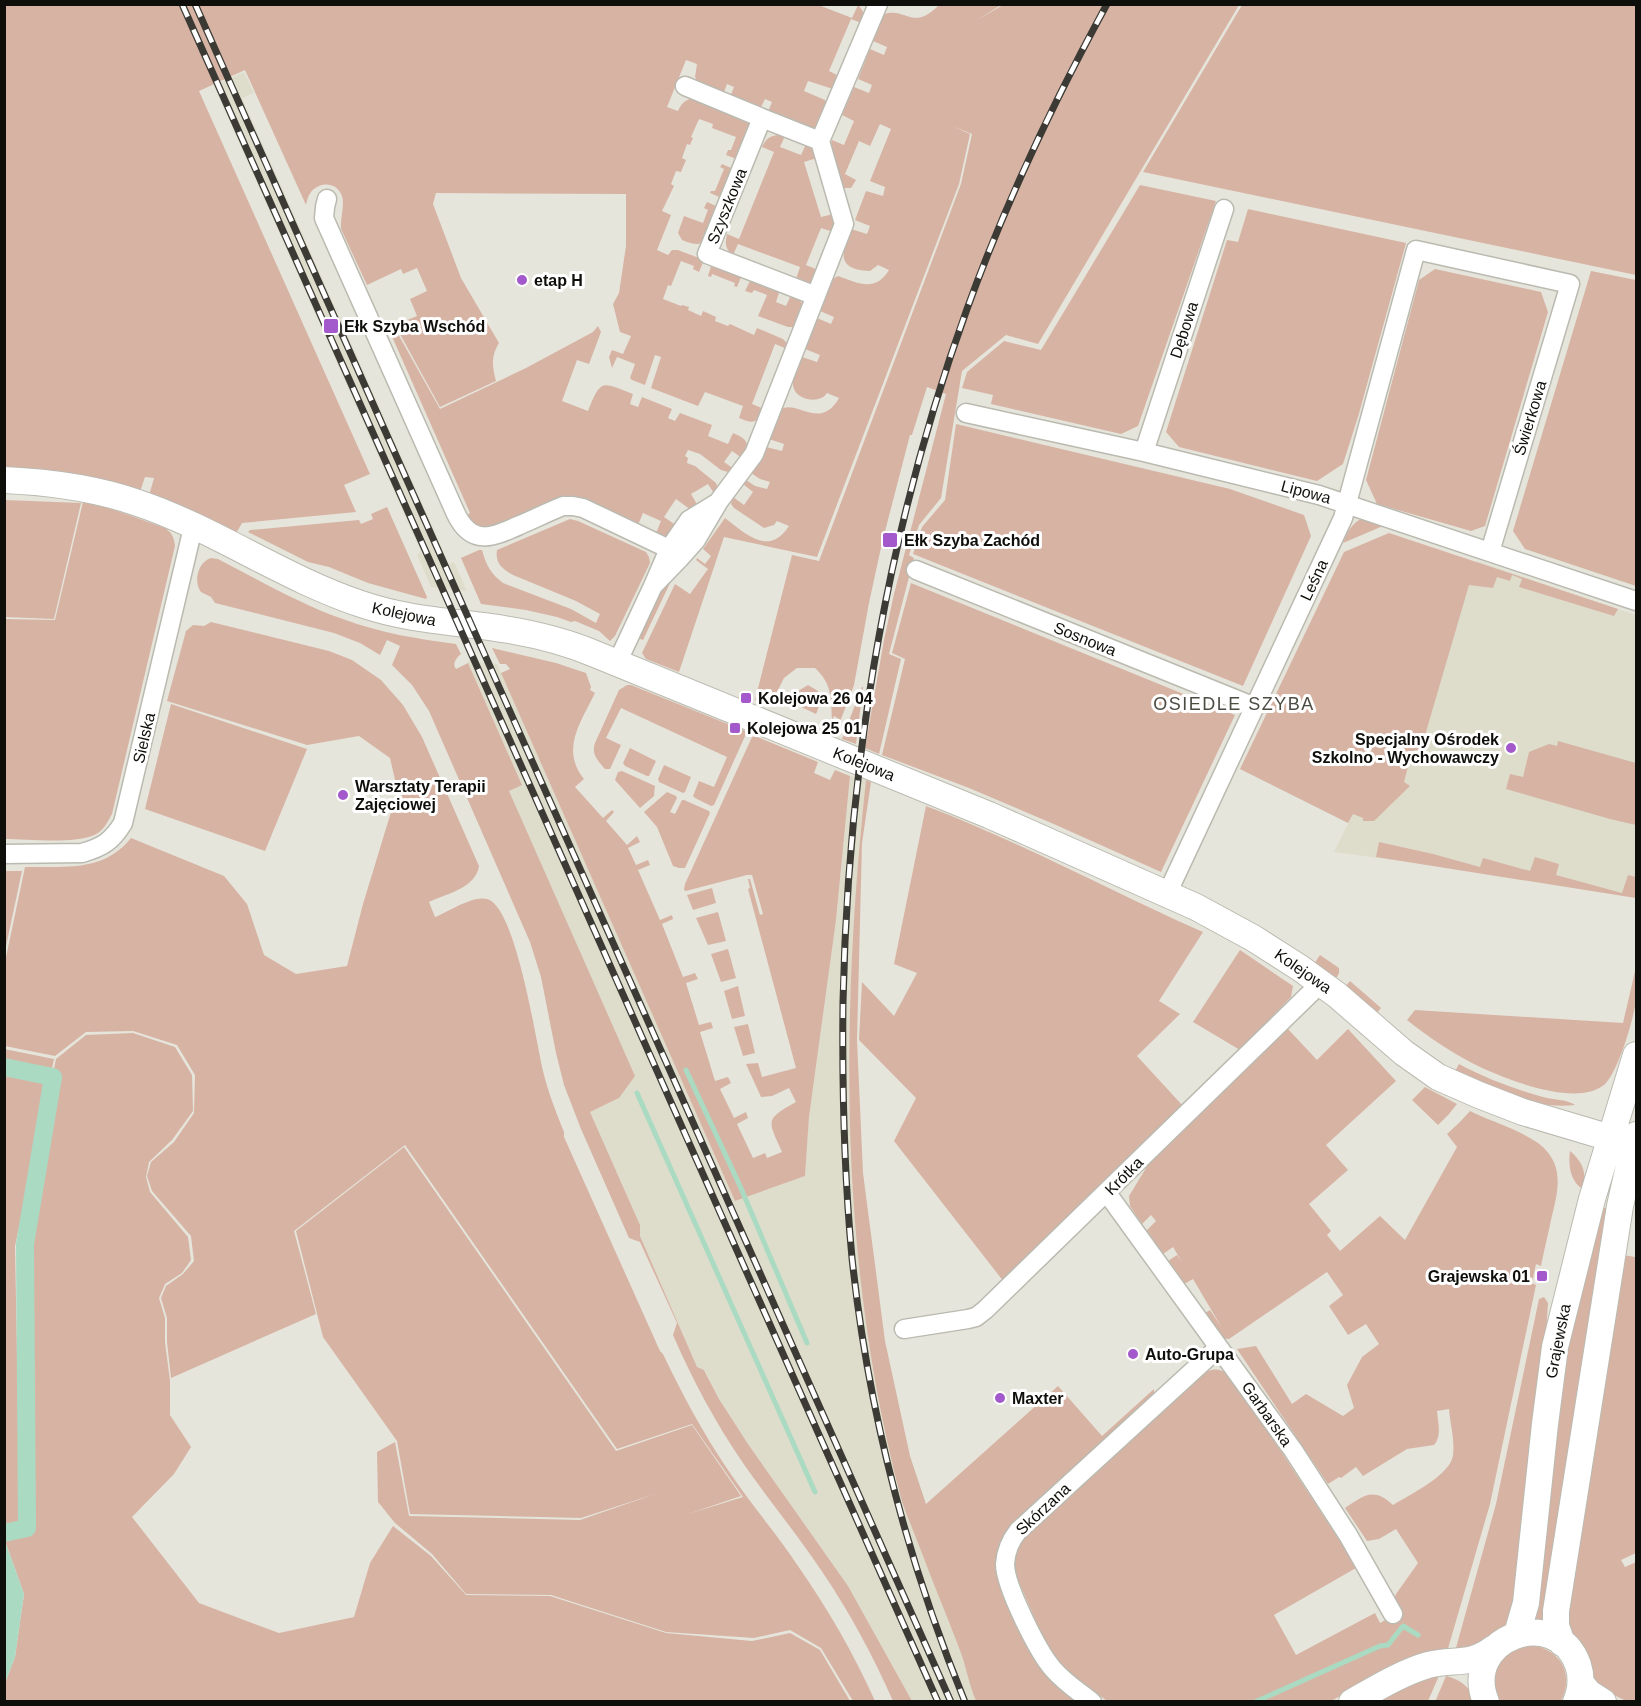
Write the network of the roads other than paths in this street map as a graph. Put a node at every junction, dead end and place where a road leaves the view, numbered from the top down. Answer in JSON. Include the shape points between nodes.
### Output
{"nodes":[{"id":1,"x":877,"y":5,"type":"edge"},
{"id":2,"x":685,"y":86,"type":"dead end"},
{"id":3,"x":762,"y":118,"type":"junction"},
{"id":4,"x":820,"y":141,"type":"junction"},
{"id":5,"x":327,"y":199,"type":"dead end"},
{"id":6,"x":1224,"y":209,"type":"dead end"},
{"id":7,"x":1570,"y":284,"type":"joint"},
{"id":8,"x":816,"y":296,"type":"junction"},
{"id":9,"x":966,"y":413,"type":"dead end"},
{"id":10,"x":1144,"y":452,"type":"junction"},
{"id":11,"x":4,"y":480,"type":"edge"},
{"id":12,"x":719,"y":501,"type":"junction"},
{"id":13,"x":1347,"y":503,"type":"junction"},
{"id":14,"x":195,"y":527,"type":"junction"},
{"id":15,"x":669,"y":549,"type":"junction"},
{"id":16,"x":1490,"y":552,"type":"junction"},
{"id":17,"x":916,"y":570,"type":"dead end"},
{"id":18,"x":653,"y":586,"type":"junction"},
{"id":19,"x":1636,"y":601,"type":"edge"},
{"id":20,"x":617,"y":663,"type":"junction"},
{"id":21,"x":1255,"y":707,"type":"junction"},
{"id":22,"x":4,"y":854,"type":"edge"},
{"id":23,"x":1167,"y":894,"type":"junction"},
{"id":24,"x":1321,"y":983,"type":"junction"},
{"id":25,"x":1636,"y":1054,"type":"edge"},
{"id":26,"x":1627,"y":1139,"type":"edge"},
{"id":27,"x":1107,"y":1193,"type":"junction"},
{"id":28,"x":904,"y":1329,"type":"dead end"},
{"id":29,"x":1218,"y":1348,"type":"junction"},
{"id":30,"x":1393,"y":1614,"type":"dead end"},
{"id":31,"x":1517,"y":1634,"type":"junction"},
{"id":32,"x":1562,"y":1642,"type":"junction"},
{"id":33,"x":1494,"y":1648,"type":"junction"},
{"id":34,"x":1419,"y":1668,"type":"junction"},
{"id":35,"x":1578,"y":1692,"type":"edge"},
{"id":36,"x":1484,"y":1698,"type":"edge"},
{"id":37,"x":1092,"y":1701,"type":"edge"},
{"id":38,"x":1352,"y":1701,"type":"edge"},
{"id":39,"x":1603,"y":1701,"type":"edge"}],
"edges":[{"from":1,"to":4,"type":"street"},
{"from":2,"to":3,"type":"street"},
{"from":3,"to":4,"type":"street"},
{"from":3,"to":8,"type":"street","name":"Szyszkowa","via":[[707,254]]},
{"from":4,"to":8,"type":"street","via":[[844,224]]},
{"from":5,"to":15,"type":"street","via":[[324,218],[464,528],[478,536],[494,536],[563,506],[573,506]]},
{"from":6,"to":10,"type":"street","name":"Dębowa"},
{"from":7,"to":13,"type":"street","name":"Leśna","via":[[1416,250]]},
{"from":7,"to":16,"type":"street","name":"Świerkowa"},
{"from":8,"to":12,"type":"street","via":[[754,454]]},
{"from":9,"to":10,"type":"street","name":"Lipowa"},
{"from":10,"to":13,"type":"street","name":"Lipowa"},
{"from":11,"to":14,"type":"street","name":"Kolejowa","via":[[36,481],[119,496]]},
{"from":12,"to":15,"type":"street","via":[[689,520]]},
{"from":12,"to":18,"type":"street","via":[[696,540]]},
{"from":13,"to":16,"type":"street","name":"Lipowa"},
{"from":13,"to":21,"type":"street","name":"Leśna"},
{"from":14,"to":20,"type":"street","name":"Kolejowa","via":[[326,591],[362,604],[414,618],[542,637]]},
{"from":14,"to":22,"type":"street","name":"Sielska","via":[[123,823],[106,844],[94,850]]},
{"from":15,"to":18,"type":"street"},
{"from":16,"to":19,"type":"street","name":"Lipowa"},
{"from":17,"to":21,"type":"street","name":"Sosnowa"},
{"from":18,"to":20,"type":"street"},
{"from":20,"to":23,"type":"street","name":"Kolejowa","via":[[989,815]]},
{"from":21,"to":23,"type":"street","name":"Leśna"},
{"from":23,"to":24,"type":"street","name":"Kolejowa","via":[[1228,923]]},
{"from":24,"to":26,"type":"street","name":"Kolejowa","via":[[1438,1077],[1523,1112]]},
{"from":24,"to":27,"type":"street","name":"Krótka"},
{"from":25,"to":26,"type":"street","name":"Grajewska"},
{"from":26,"to":31,"type":"street","name":"Grajewska","via":[[1592,1199],[1555,1347],[1526,1603]]},
{"from":26,"to":32,"type":"street","name":"Grajewska","via":[[1620,1206],[1556,1611]]},
{"from":27,"to":28,"type":"street","name":"Krótka","via":[[976,1317]]},
{"from":27,"to":29,"type":"street","name":"Garbarska"},
{"from":29,"to":30,"type":"street","name":"Garbarska","via":[[1299,1460],[1359,1552]]},
{"from":29,"to":37,"type":"street","name":"Skórzana","via":[[1018,1531],[1006,1552],[1008,1584],[1045,1659],[1066,1683]]},
{"from":31,"to":32,"type":"street","via":[[1536,1632]]},
{"from":31,"to":33,"type":"street"},
{"from":32,"to":35,"type":"street","via":[[1579,1668]]},
{"from":33,"to":34,"type":"street","via":[[1475,1659]]},
{"from":33,"to":36,"type":"street","via":[[1484,1668]]},
{"from":34,"to":36,"type":"street","via":[[1461,1674]]},
{"from":34,"to":38,"type":"street"},
{"from":35,"to":39,"type":"street"}]}
